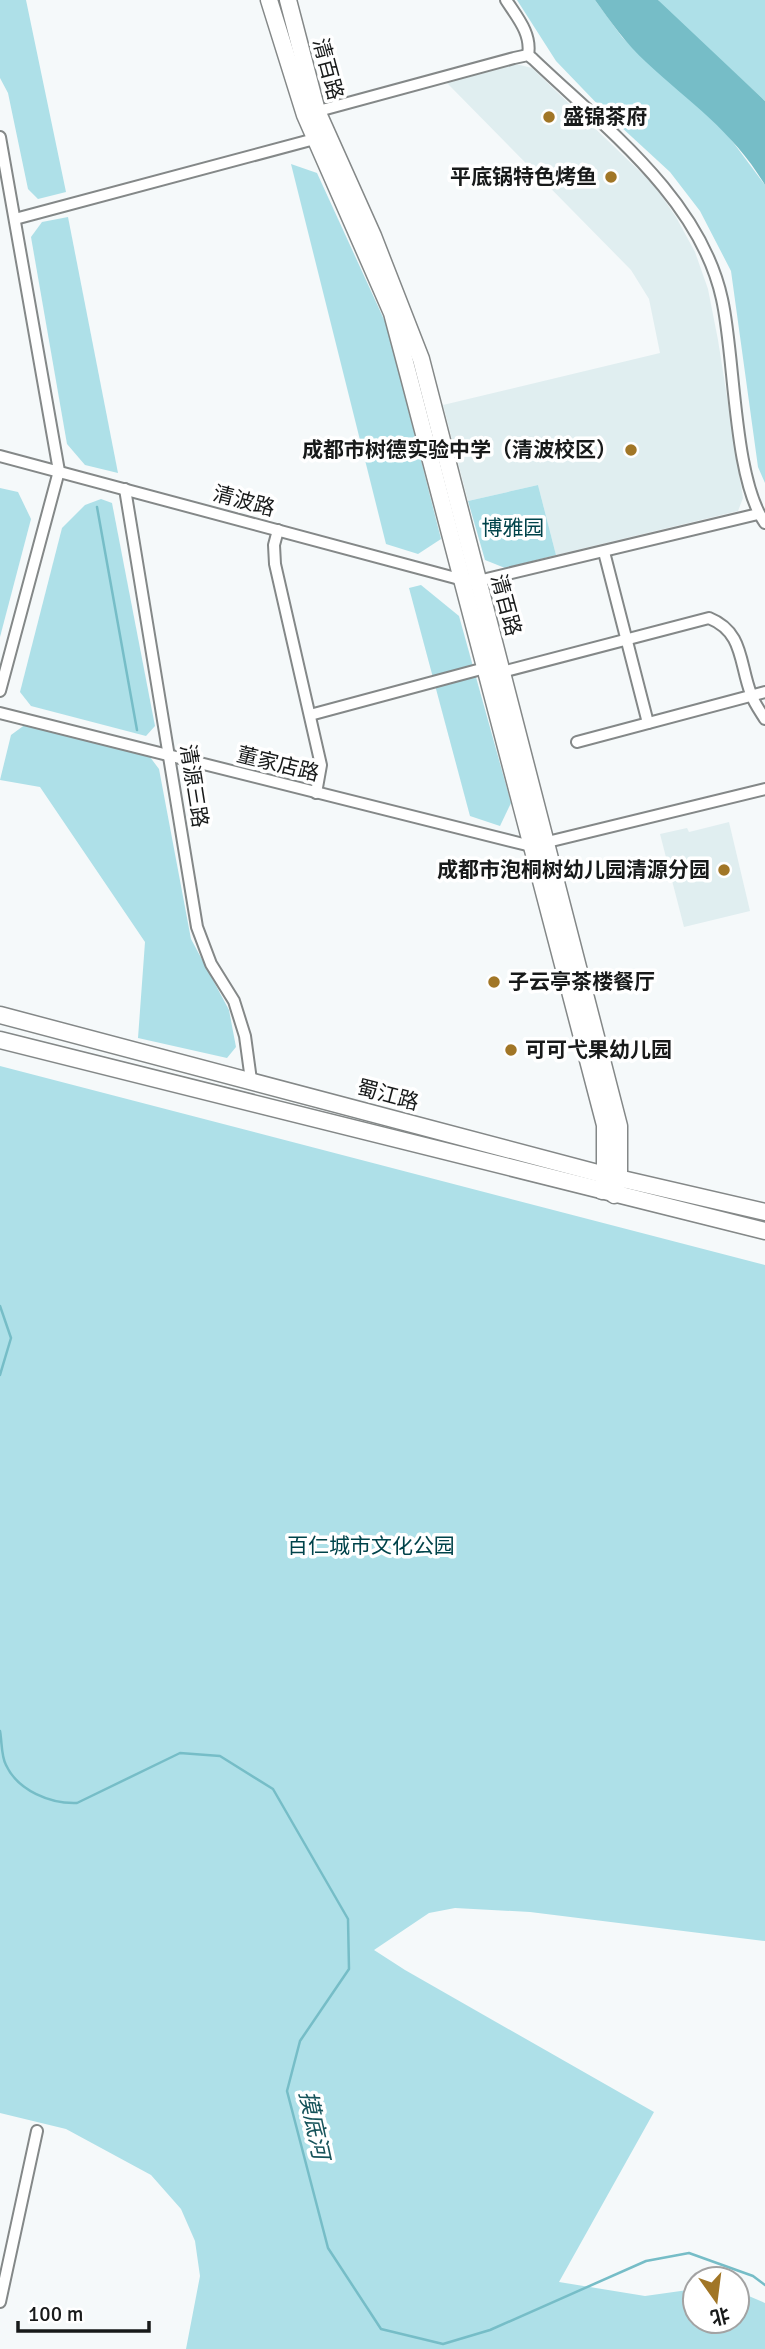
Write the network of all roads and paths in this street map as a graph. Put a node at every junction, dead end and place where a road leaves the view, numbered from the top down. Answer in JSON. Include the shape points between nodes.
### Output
{"nodes":[{"id":1,"x":269,"y":0,"type":"edge"},
{"id":2,"x":288,"y":0,"type":"edge"},
{"id":3,"x":506,"y":0,"type":"edge"},
{"id":4,"x":528,"y":55,"type":"junction"},
{"id":5,"x":311,"y":113,"type":"junction"},
{"id":6,"x":0,"y":137,"type":"edge"},
{"id":7,"x":321,"y":137,"type":"junction"},
{"id":8,"x":15,"y":219,"type":"junction"},
{"id":9,"x":0,"y":456,"type":"edge"},
{"id":10,"x":59,"y":471,"type":"junction"},
{"id":11,"x":125,"y":489,"type":"junction"},
{"id":12,"x":762,"y":519,"type":"edge"},
{"id":13,"x":278,"y":530,"type":"junction"},
{"id":14,"x":604,"y":552,"type":"junction"},
{"id":15,"x":471,"y":580,"type":"junction"},
{"id":16,"x":627,"y":639,"type":"junction"},
{"id":17,"x":485,"y":668,"type":"junction"},
{"id":18,"x":502,"y":671,"type":"junction"},
{"id":19,"x":0,"y":691,"type":"edge"},
{"id":20,"x":765,"y":692,"type":"edge"},
{"id":21,"x":751,"y":696,"type":"junction"},
{"id":22,"x":0,"y":713,"type":"edge"},
{"id":23,"x":310,"y":715,"type":"junction"},
{"id":24,"x":765,"y":719,"type":"edge"},
{"id":25,"x":648,"y":723,"type":"junction"},
{"id":26,"x":577,"y":742,"type":"dead end"},
{"id":27,"x":169,"y":757,"type":"junction"},
{"id":28,"x":765,"y":789,"type":"edge"},
{"id":29,"x":316,"y":793,"type":"junction"},
{"id":30,"x":539,"y":845,"type":"junction"},
{"id":31,"x":0,"y":1014,"type":"edge"},
{"id":32,"x":0,"y":1040,"type":"edge"},
{"id":33,"x":251,"y":1080,"type":"junction"},
{"id":34,"x":612,"y":1176,"type":"junction"},
{"id":35,"x":608,"y":1193,"type":"junction"},
{"id":36,"x":765,"y":1212,"type":"edge"},
{"id":37,"x":765,"y":1231,"type":"edge"},
{"id":38,"x":37,"y":2131,"type":"dead end"},
{"id":39,"x":0,"y":2302,"type":"edge"}],
"edges":[{"from":1,"to":5,"type":"street","name":"清百路"},
{"from":2,"to":5,"type":"street","name":"清百路"},
{"from":3,"to":4,"type":"street","via":[[523,25]]},
{"from":4,"to":5,"type":"street"},
{"from":4,"to":12,"type":"street","via":[[673,198],[704,248],[722,297],[744,459]]},
{"from":5,"to":7,"type":"street","name":"清百路"},
{"from":6,"to":8,"type":"street"},
{"from":7,"to":8,"type":"street"},
{"from":7,"to":15,"type":"street","name":"清百路","via":[[392,313]]},
{"from":8,"to":10,"type":"street"},
{"from":9,"to":10,"type":"street","name":"清波路"},
{"from":10,"to":11,"type":"street","name":"清波路"},
{"from":10,"to":19,"type":"street"},
{"from":11,"to":13,"type":"street","name":"清波路"},
{"from":11,"to":27,"type":"street","name":"清源三路"},
{"from":12,"to":14,"type":"street"},
{"from":13,"to":15,"type":"street","name":"清波路"},
{"from":13,"to":23,"type":"street","via":[[275,564]]},
{"from":14,"to":15,"type":"street"},
{"from":14,"to":16,"type":"street"},
{"from":15,"to":17,"type":"street","name":"清百路"},
{"from":15,"to":18,"type":"street","name":"清百路"},
{"from":16,"to":18,"type":"street"},
{"from":16,"to":21,"type":"street","via":[[709,618],[724,625],[735,639]]},
{"from":16,"to":25,"type":"street"},
{"from":17,"to":23,"type":"street"},
{"from":17,"to":30,"type":"street","name":"清百路"},
{"from":18,"to":30,"type":"street","name":"清百路"},
{"from":20,"to":21,"type":"street"},
{"from":21,"to":24,"type":"street"},
{"from":21,"to":25,"type":"street"},
{"from":22,"to":27,"type":"street","name":"董家店路"},
{"from":23,"to":29,"type":"street","via":[[321,765]]},
{"from":25,"to":26,"type":"street"},
{"from":27,"to":29,"type":"street","name":"董家店路"},
{"from":27,"to":33,"type":"street","name":"清源三路","via":[[197,927],[211,964],[234,1001]]},
{"from":28,"to":30,"type":"street"},
{"from":29,"to":30,"type":"street","name":"董家店路"},
{"from":30,"to":34,"type":"street","name":"清百路","via":[[605,1125]]},
{"from":31,"to":33,"type":"street","name":"蜀江路"},
{"from":32,"to":35,"type":"street","name":"蜀江路"},
{"from":33,"to":34,"type":"street","name":"蜀江路"},
{"from":34,"to":35,"type":"street","name":"清百路"},
{"from":34,"to":36,"type":"street","name":"蜀江路"},
{"from":35,"to":37,"type":"street","name":"蜀江路"},
{"from":38,"to":39,"type":"street"}]}
